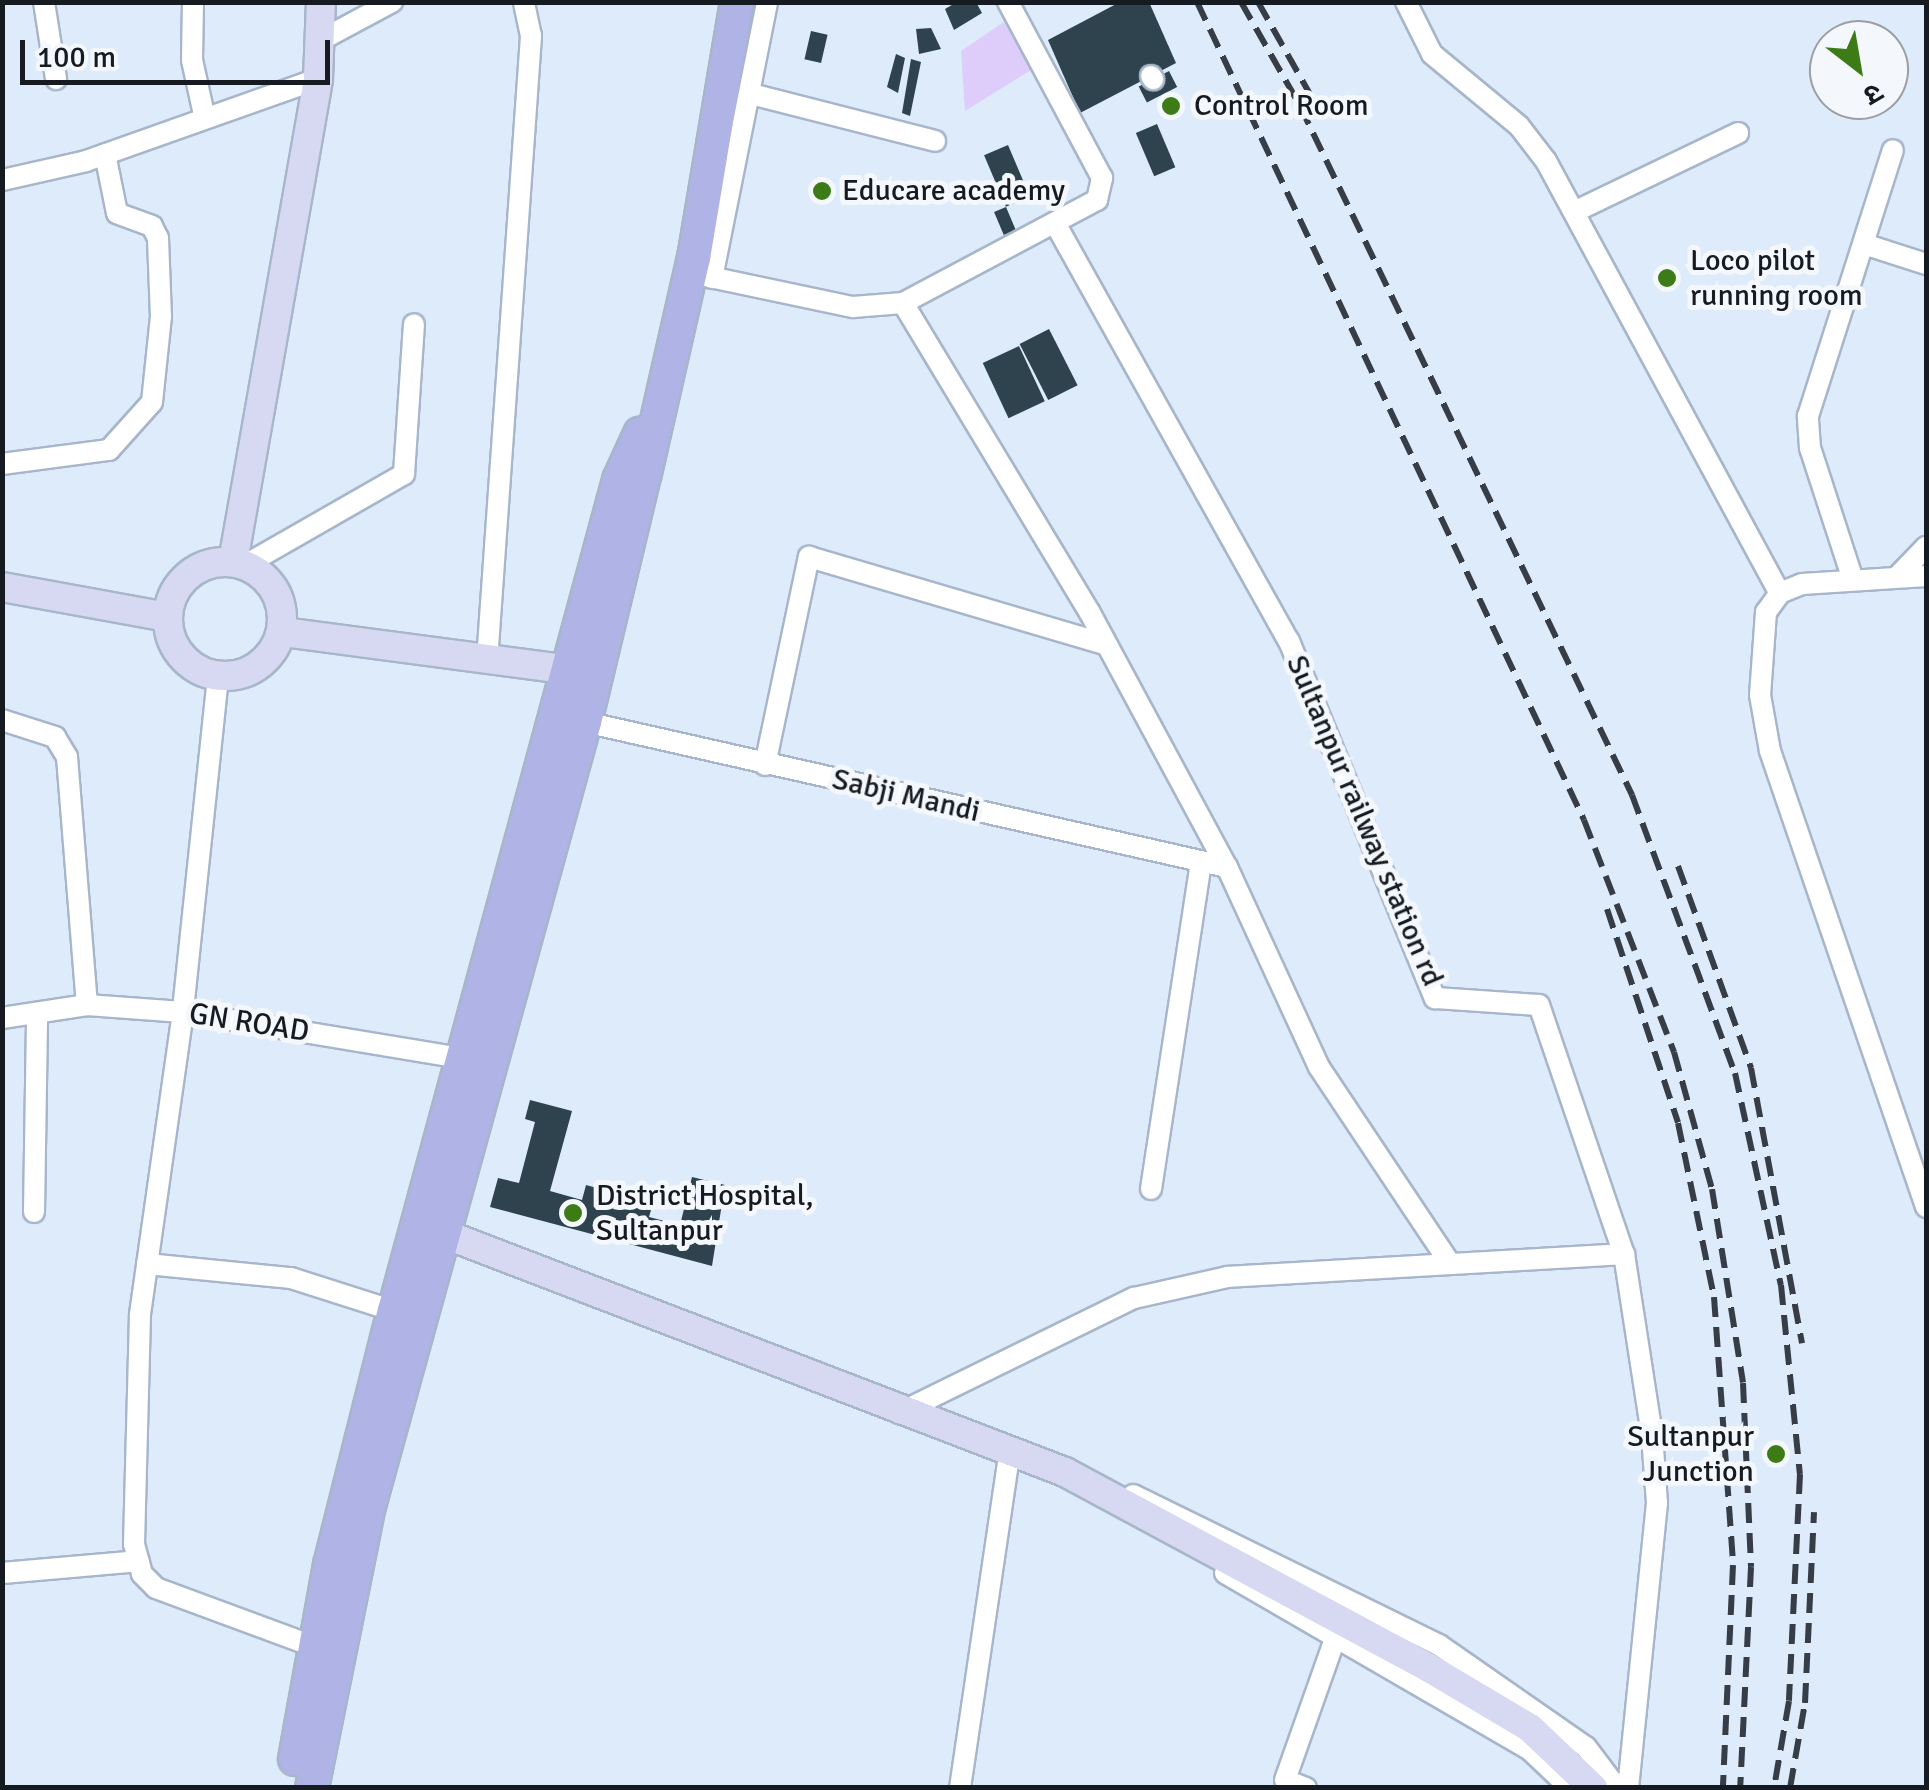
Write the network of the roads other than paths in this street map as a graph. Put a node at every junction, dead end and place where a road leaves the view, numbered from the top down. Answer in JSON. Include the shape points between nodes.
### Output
{"nodes":[{"id":1,"x":44,"y":2,"type":"edge"},
{"id":2,"x":193,"y":2,"type":"edge"},
{"id":3,"x":321,"y":2,"type":"edge"},
{"id":4,"x":392,"y":2,"type":"edge"},
{"id":5,"x":524,"y":2,"type":"edge"},
{"id":6,"x":726,"y":2,"type":"edge"},
{"id":7,"x":737,"y":2,"type":"edge"},
{"id":8,"x":767,"y":2,"type":"edge"},
{"id":9,"x":1008,"y":2,"type":"edge"},
{"id":10,"x":1406,"y":2,"type":"edge"},
{"id":11,"x":321,"y":40,"type":"junction"},
{"id":12,"x":318,"y":78,"type":"junction"},
{"id":13,"x":56,"y":79,"type":"dead end"},
{"id":14,"x":751,"y":94,"type":"junction"},
{"id":15,"x":205,"y":119,"type":"junction"},
{"id":16,"x":1738,"y":133,"type":"dead end"},
{"id":17,"x":935,"y":141,"type":"dead end"},
{"id":18,"x":1893,"y":150,"type":"dead end"},
{"id":19,"x":105,"y":154,"type":"junction"},
{"id":20,"x":2,"y":180,"type":"edge"},
{"id":21,"x":1576,"y":212,"type":"junction"},
{"id":22,"x":1055,"y":224,"type":"junction"},
{"id":23,"x":1864,"y":244,"type":"junction"},
{"id":24,"x":1926,"y":264,"type":"edge"},
{"id":25,"x":699,"y":270,"type":"junction"},
{"id":26,"x":903,"y":303,"type":"junction"},
{"id":27,"x":414,"y":324,"type":"dead end"},
{"id":28,"x":2,"y":464,"type":"edge"},
{"id":29,"x":1926,"y":547,"type":"edge"},
{"id":30,"x":240,"y":563,"type":"junction"},
{"id":31,"x":1897,"y":576,"type":"junction"},
{"id":32,"x":1926,"y":576,"type":"edge"},
{"id":33,"x":1853,"y":580,"type":"junction"},
{"id":34,"x":2,"y":587,"type":"edge"},
{"id":35,"x":1780,"y":593,"type":"junction"},
{"id":36,"x":167,"y":617,"type":"junction"},
{"id":37,"x":282,"y":632,"type":"junction"},
{"id":38,"x":1104,"y":644,"type":"junction"},
{"id":39,"x":486,"y":661,"type":"junction"},
{"id":40,"x":582,"y":672,"type":"junction"},
{"id":41,"x":218,"y":676,"type":"junction"},
{"id":42,"x":2,"y":720,"type":"edge"},
{"id":43,"x":585,"y":722,"type":"junction"},
{"id":44,"x":765,"y":765,"type":"junction"},
{"id":45,"x":1201,"y":862,"type":"junction"},
{"id":46,"x":1227,"y":867,"type":"junction"},
{"id":47,"x":87,"y":1004,"type":"junction"},
{"id":48,"x":183,"y":1012,"type":"junction"},
{"id":49,"x":36,"y":1013,"type":"junction"},
{"id":50,"x":2,"y":1018,"type":"edge"},
{"id":51,"x":480,"y":1061,"type":"junction"},
{"id":52,"x":1151,"y":1188,"type":"dead end"},
{"id":53,"x":1926,"y":1207,"type":"edge"},
{"id":54,"x":34,"y":1212,"type":"dead end"},
{"id":55,"x":442,"y":1233,"type":"junction"},
{"id":56,"x":1624,"y":1254,"type":"junction"},
{"id":57,"x":1449,"y":1262,"type":"junction"},
{"id":58,"x":147,"y":1264,"type":"junction"},
{"id":59,"x":406,"y":1314,"type":"junction"},
{"id":60,"x":897,"y":1414,"type":"junction"},
{"id":61,"x":1010,"y":1449,"type":"junction"},
{"id":62,"x":1065,"y":1472,"type":"junction"},
{"id":63,"x":138,"y":1561,"type":"junction"},
{"id":64,"x":2,"y":1573,"type":"edge"},
{"id":65,"x":1336,"y":1636,"type":"junction"},
{"id":66,"x":325,"y":1651,"type":"junction"},
{"id":67,"x":1283,"y":1784,"type":"edge"},
{"id":68,"x":291,"y":1788,"type":"edge"},
{"id":69,"x":312,"y":1788,"type":"edge"},
{"id":70,"x":960,"y":1788,"type":"edge"},
{"id":71,"x":1306,"y":1788,"type":"edge"},
{"id":72,"x":1570,"y":1788,"type":"edge"},
{"id":73,"x":1593,"y":1788,"type":"edge"},
{"id":74,"x":1617,"y":1788,"type":"edge"},
{"id":75,"x":1628,"y":1788,"type":"edge"}],
"edges":[{"from":1,"to":13,"type":"street"},
{"from":2,"to":15,"type":"street","via":[[192,60]]},
{"from":3,"to":11,"type":"street"},
{"from":4,"to":11,"type":"street"},
{"from":5,"to":39,"type":"street","via":[[531,36]]},
{"from":6,"to":25,"type":"street","via":[[680,258]]},
{"from":7,"to":25,"type":"main road"},
{"from":8,"to":14,"type":"street"},
{"from":9,"to":22,"type":"street","via":[[1102,178],[1097,200]]},
{"from":10,"to":21,"type":"street","via":[[1432,54],[1519,126]]},
{"from":11,"to":12,"type":"street"},
{"from":12,"to":15,"type":"street"},
{"from":12,"to":30,"type":"street"},
{"from":14,"to":17,"type":"street"},
{"from":14,"to":25,"type":"street"},
{"from":15,"to":19,"type":"street"},
{"from":16,"to":21,"type":"street"},
{"from":18,"to":23,"type":"street"},
{"from":19,"to":20,"type":"street"},
{"from":19,"to":28,"type":"street","via":[[116,212],[158,238],[162,317],[152,402],[109,450]]},
{"from":21,"to":35,"type":"street"},
{"from":22,"to":26,"type":"street"},
{"from":22,"to":56,"type":"street","name":"Sultanpur railway station rd","via":[[1288,640],[1435,998],[1539,1004]]},
{"from":23,"to":24,"type":"street"},
{"from":23,"to":33,"type":"street","via":[[1808,428]]},
{"from":25,"to":26,"type":"street","via":[[853,308]]},
{"from":25,"to":40,"type":"main road"},
{"from":26,"to":38,"type":"street"},
{"from":27,"to":30,"type":"street","via":[[404,474]]},
{"from":29,"to":31,"type":"street"},
{"from":30,"to":36,"type":"street","via":[[193,570],[174,590]]},
{"from":30,"to":37,"type":"street","via":[[270,580],[282,604]]},
{"from":31,"to":32,"type":"street"},
{"from":31,"to":33,"type":"street"},
{"from":33,"to":35,"type":"street"},
{"from":34,"to":36,"type":"street"},
{"from":35,"to":53,"type":"street","via":[[1766,612],[1760,695],[1770,751]]},
{"from":36,"to":41,"type":"street","via":[[173,644],[191,666]]},
{"from":37,"to":39,"type":"street"},
{"from":37,"to":41,"type":"street","via":[[258,665]]},
{"from":38,"to":44,"type":"street","via":[[809,557]]},
{"from":38,"to":46,"type":"street"},
{"from":39,"to":40,"type":"street"},
{"from":40,"to":43,"type":"main road"},
{"from":40,"to":51,"type":"main road"},
{"from":41,"to":48,"type":"street"},
{"from":42,"to":47,"type":"street","via":[[55,737],[67,757]]},
{"from":43,"to":44,"type":"street","name":"Sabji Mandi"},
{"from":43,"to":51,"type":"main road"},
{"from":44,"to":45,"type":"street","name":"Sabji Mandi"},
{"from":45,"to":46,"type":"street","name":"Sabji Mandi"},
{"from":45,"to":52,"type":"street"},
{"from":46,"to":57,"type":"street","via":[[1319,1067]]},
{"from":47,"to":48,"type":"street","name":"GN ROAD"},
{"from":47,"to":49,"type":"street","name":"GN ROAD"},
{"from":48,"to":51,"type":"street","name":"GN ROAD"},
{"from":48,"to":58,"type":"street"},
{"from":49,"to":50,"type":"street","name":"GN ROAD"},
{"from":49,"to":54,"type":"street"},
{"from":51,"to":55,"type":"main road"},
{"from":51,"to":59,"type":"main road"},
{"from":55,"to":59,"type":"main road"},
{"from":55,"to":60,"type":"street"},
{"from":56,"to":57,"type":"street"},
{"from":56,"to":75,"type":"street","name":"Sultanpur railway station rd","via":[[1657,1502]]},
{"from":57,"to":60,"type":"street","via":[[1227,1277],[1134,1298]]},
{"from":58,"to":59,"type":"street","via":[[290,1278]]},
{"from":58,"to":63,"type":"street","via":[[131,1433]]},
{"from":59,"to":66,"type":"main road"},
{"from":60,"to":61,"type":"street"},
{"from":61,"to":62,"type":"street"},
{"from":61,"to":70,"type":"street"},
{"from":62,"to":65,"type":"street","via":[[1100,1503]]},
{"from":62,"to":73,"type":"street","via":[[1530,1728]]},
{"from":62,"to":74,"type":"street","via":[[1134,1495],[1439,1645],[1586,1747]]},
{"from":63,"to":64,"type":"street"},
{"from":63,"to":66,"type":"street","via":[[156,1588]]},
{"from":65,"to":67,"type":"street"},
{"from":65,"to":72,"type":"street","via":[[1530,1750]]},
{"from":66,"to":68,"type":"main road"},
{"from":66,"to":69,"type":"main road"},
{"from":67,"to":71,"type":"street"}]}
